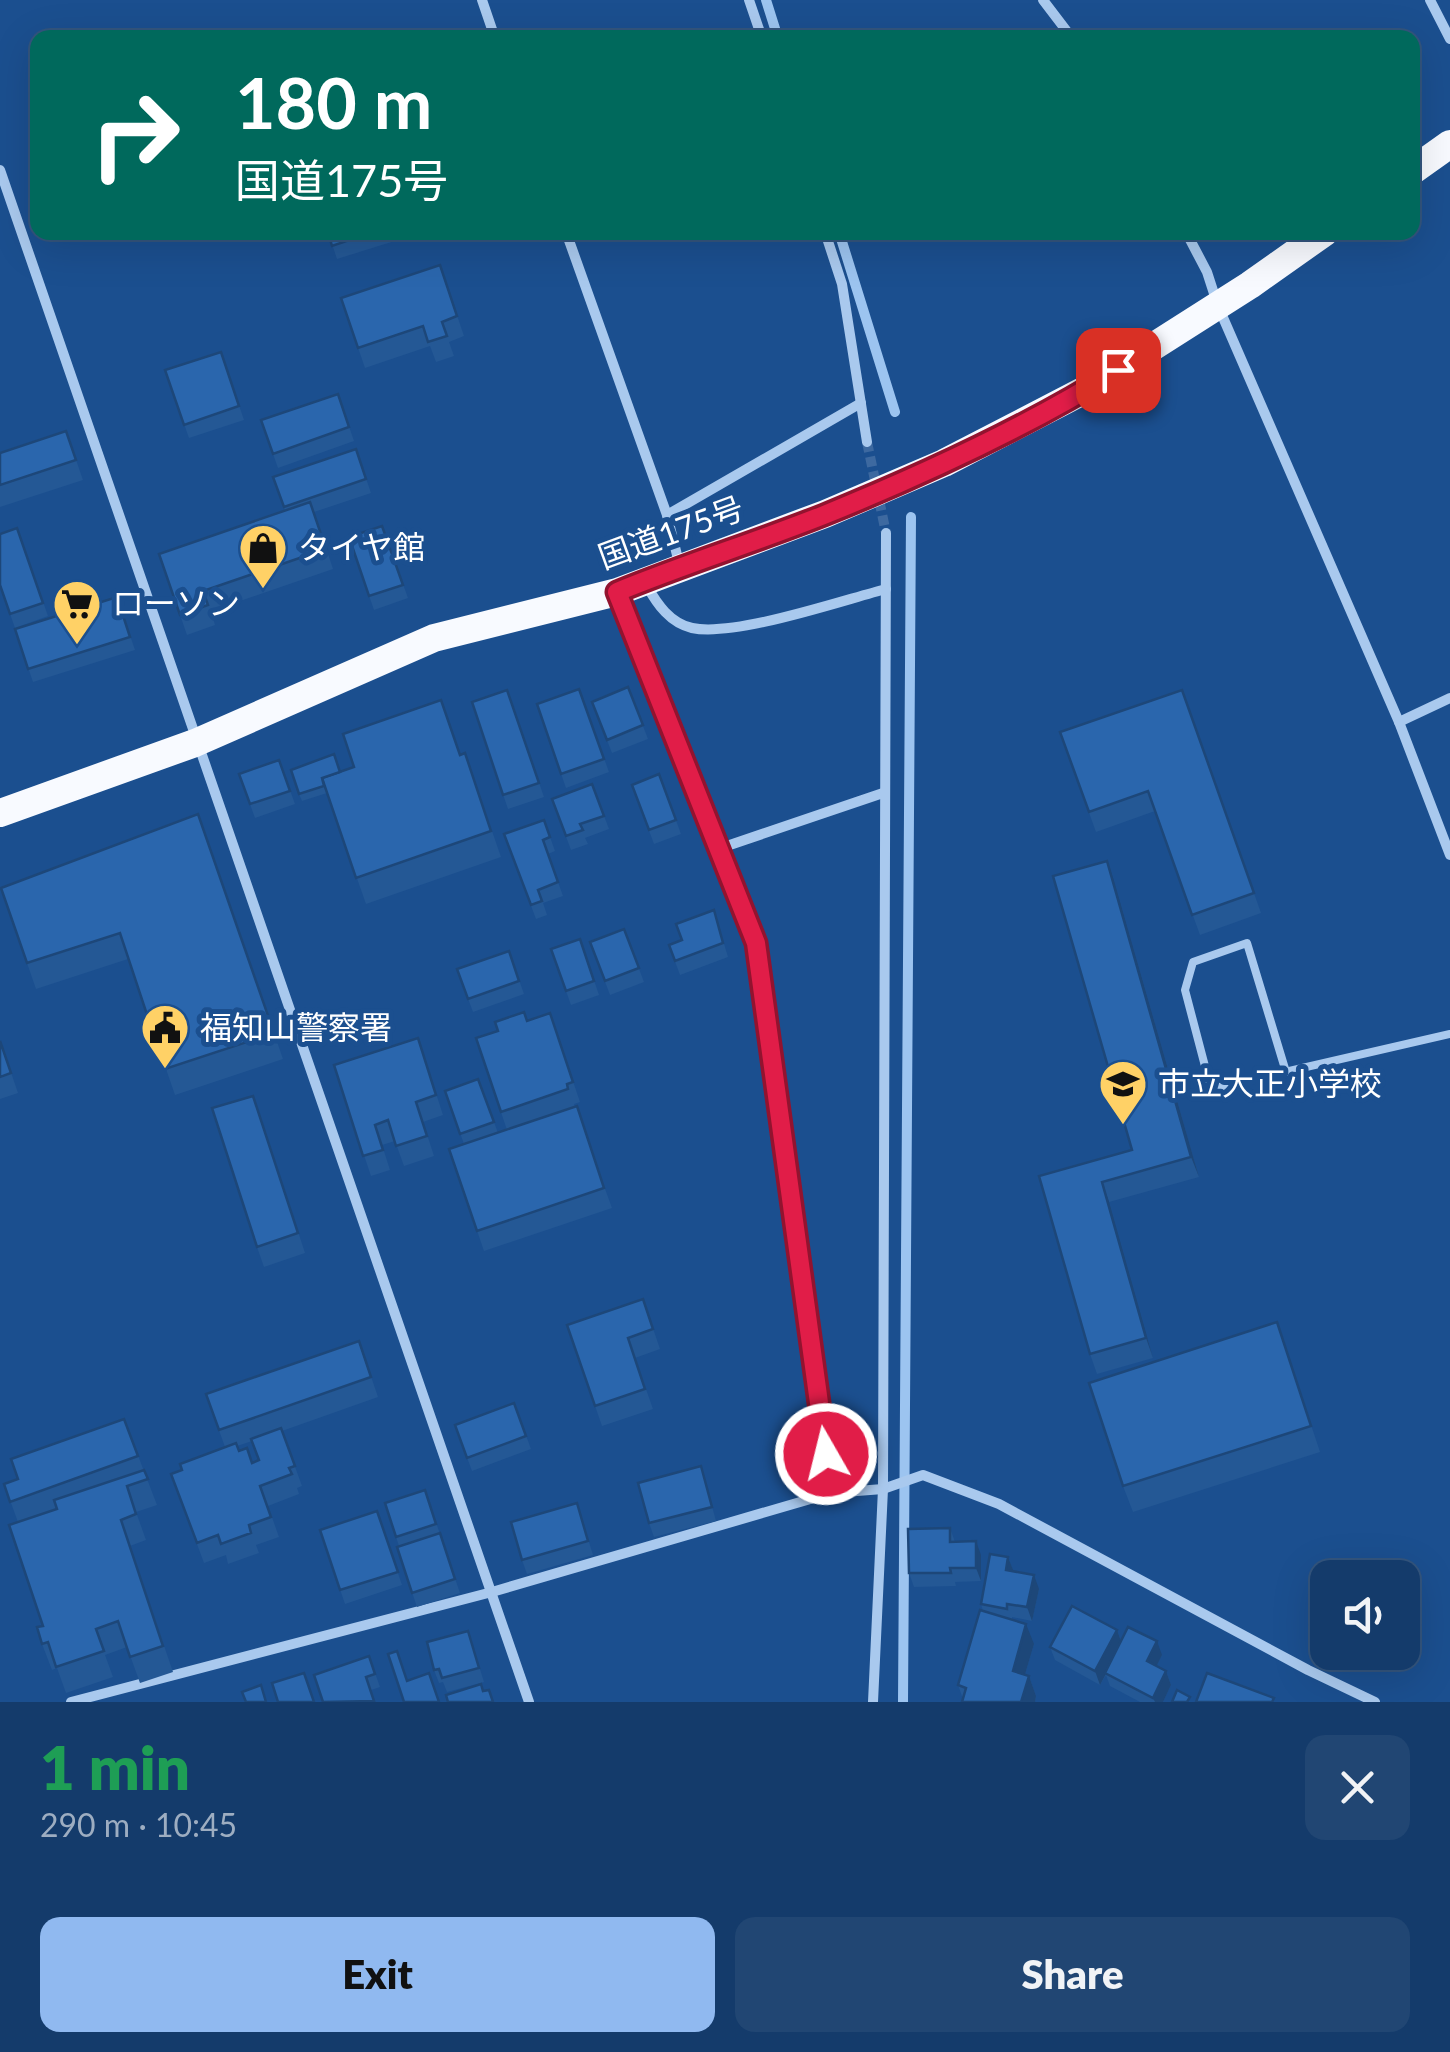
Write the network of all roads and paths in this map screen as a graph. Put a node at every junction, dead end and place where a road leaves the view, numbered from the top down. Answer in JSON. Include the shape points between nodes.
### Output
{"nodes":[{"id":1,"x":482,"y":0,"type":"edge"},
{"id":2,"x":749,"y":0,"type":"edge"},
{"id":3,"x":1043,"y":0,"type":"edge"},
{"id":4,"x":1430,"y":0,"type":"edge"},
{"id":5,"x":493,"y":30,"type":"edge"},
{"id":6,"x":759,"y":30,"type":"edge"},
{"id":7,"x":1066,"y":30,"type":"edge"},
{"id":8,"x":1450,"y":39,"type":"edge"},
{"id":9,"x":1450,"y":144,"type":"edge"},
{"id":10,"x":1420,"y":165,"type":"edge"},
{"id":11,"x":0,"y":170,"type":"edge"},
{"id":12,"x":569,"y":240,"type":"edge"},
{"id":13,"x":828,"y":240,"type":"edge"},
{"id":14,"x":1190,"y":240,"type":"edge"},
{"id":15,"x":1313,"y":240,"type":"edge"},
{"id":16,"x":1218,"y":306,"type":"junction"},
{"id":17,"x":861,"y":403,"type":"junction"},
{"id":18,"x":867,"y":442,"type":"tunnel mouth"},
{"id":19,"x":668,"y":515,"type":"junction"},
{"id":20,"x":886,"y":533,"type":"tunnel mouth"},
{"id":21,"x":681,"y":568,"type":"junction"},
{"id":22,"x":644,"y":581,"type":"junction"},
{"id":23,"x":886,"y":589,"type":"junction"},
{"id":24,"x":617,"y":592,"type":"junction"},
{"id":25,"x":1450,"y":698,"type":"edge"},
{"id":26,"x":1399,"y":722,"type":"junction"},
{"id":27,"x":195,"y":743,"type":"junction"},
{"id":28,"x":883,"y":793,"type":"junction"},
{"id":29,"x":0,"y":813,"type":"edge"},
{"id":30,"x":718,"y":849,"type":"junction"},
{"id":31,"x":1450,"y":855,"type":"edge"},
{"id":32,"x":1450,"y":1034,"type":"edge"},
{"id":33,"x":1286,"y":1072,"type":"junction"},
{"id":34,"x":883,"y":1489,"type":"junction"},
{"id":35,"x":832,"y":1493,"type":"junction"},
{"id":36,"x":492,"y":1592,"type":"junction"},
{"id":37,"x":71,"y":1702,"type":"edge"},
{"id":38,"x":529,"y":1702,"type":"edge"},
{"id":39,"x":872,"y":1702,"type":"edge"},
{"id":40,"x":1375,"y":1702,"type":"edge"}],
"edges":[{"from":1,"to":5,"type":"street"},
{"from":2,"to":6,"type":"street"},
{"from":3,"to":7,"type":"street"},
{"from":4,"to":8,"type":"street"},
{"from":9,"to":10,"type":"highway"},
{"from":11,"to":27,"type":"street"},
{"from":12,"to":19,"type":"street"},
{"from":13,"to":17,"type":"street"},
{"from":14,"to":16,"type":"street"},
{"from":15,"to":16,"type":"highway","name":"国道175号"},
{"from":16,"to":21,"type":"highway","name":"国道175号","via":[[1085,390],[944,463]]},
{"from":16,"to":26,"type":"street"},
{"from":17,"to":18,"type":"street"},
{"from":17,"to":19,"type":"street"},
{"from":19,"to":21,"type":"street"},
{"from":20,"to":23,"type":"street"},
{"from":21,"to":22,"type":"highway","name":"国道175号"},
{"from":22,"to":23,"type":"street","via":[[662,612],[691,628],[740,626]]},
{"from":22,"to":24,"type":"highway","name":"国道175号"},
{"from":23,"to":28,"type":"street"},
{"from":24,"to":27,"type":"highway","name":"国道175号","via":[[434,638]]},
{"from":24,"to":30,"type":"street"},
{"from":25,"to":26,"type":"street"},
{"from":26,"to":31,"type":"street"},
{"from":27,"to":29,"type":"highway","name":"国道175号"},
{"from":27,"to":36,"type":"street"},
{"from":28,"to":30,"type":"street"},
{"from":28,"to":34,"type":"street"},
{"from":30,"to":35,"type":"street","via":[[756,943]]},
{"from":32,"to":33,"type":"lane"},
{"from":33,"to":33,"type":"lane","via":[[1212,1089],[1185,990],[1193,962],[1248,943]]},
{"from":34,"to":35,"type":"street"},
{"from":34,"to":39,"type":"street"},
{"from":34,"to":40,"type":"street","via":[[923,1475],[999,1504]]},
{"from":35,"to":36,"type":"street"},
{"from":36,"to":37,"type":"street"},
{"from":36,"to":38,"type":"street"}]}
